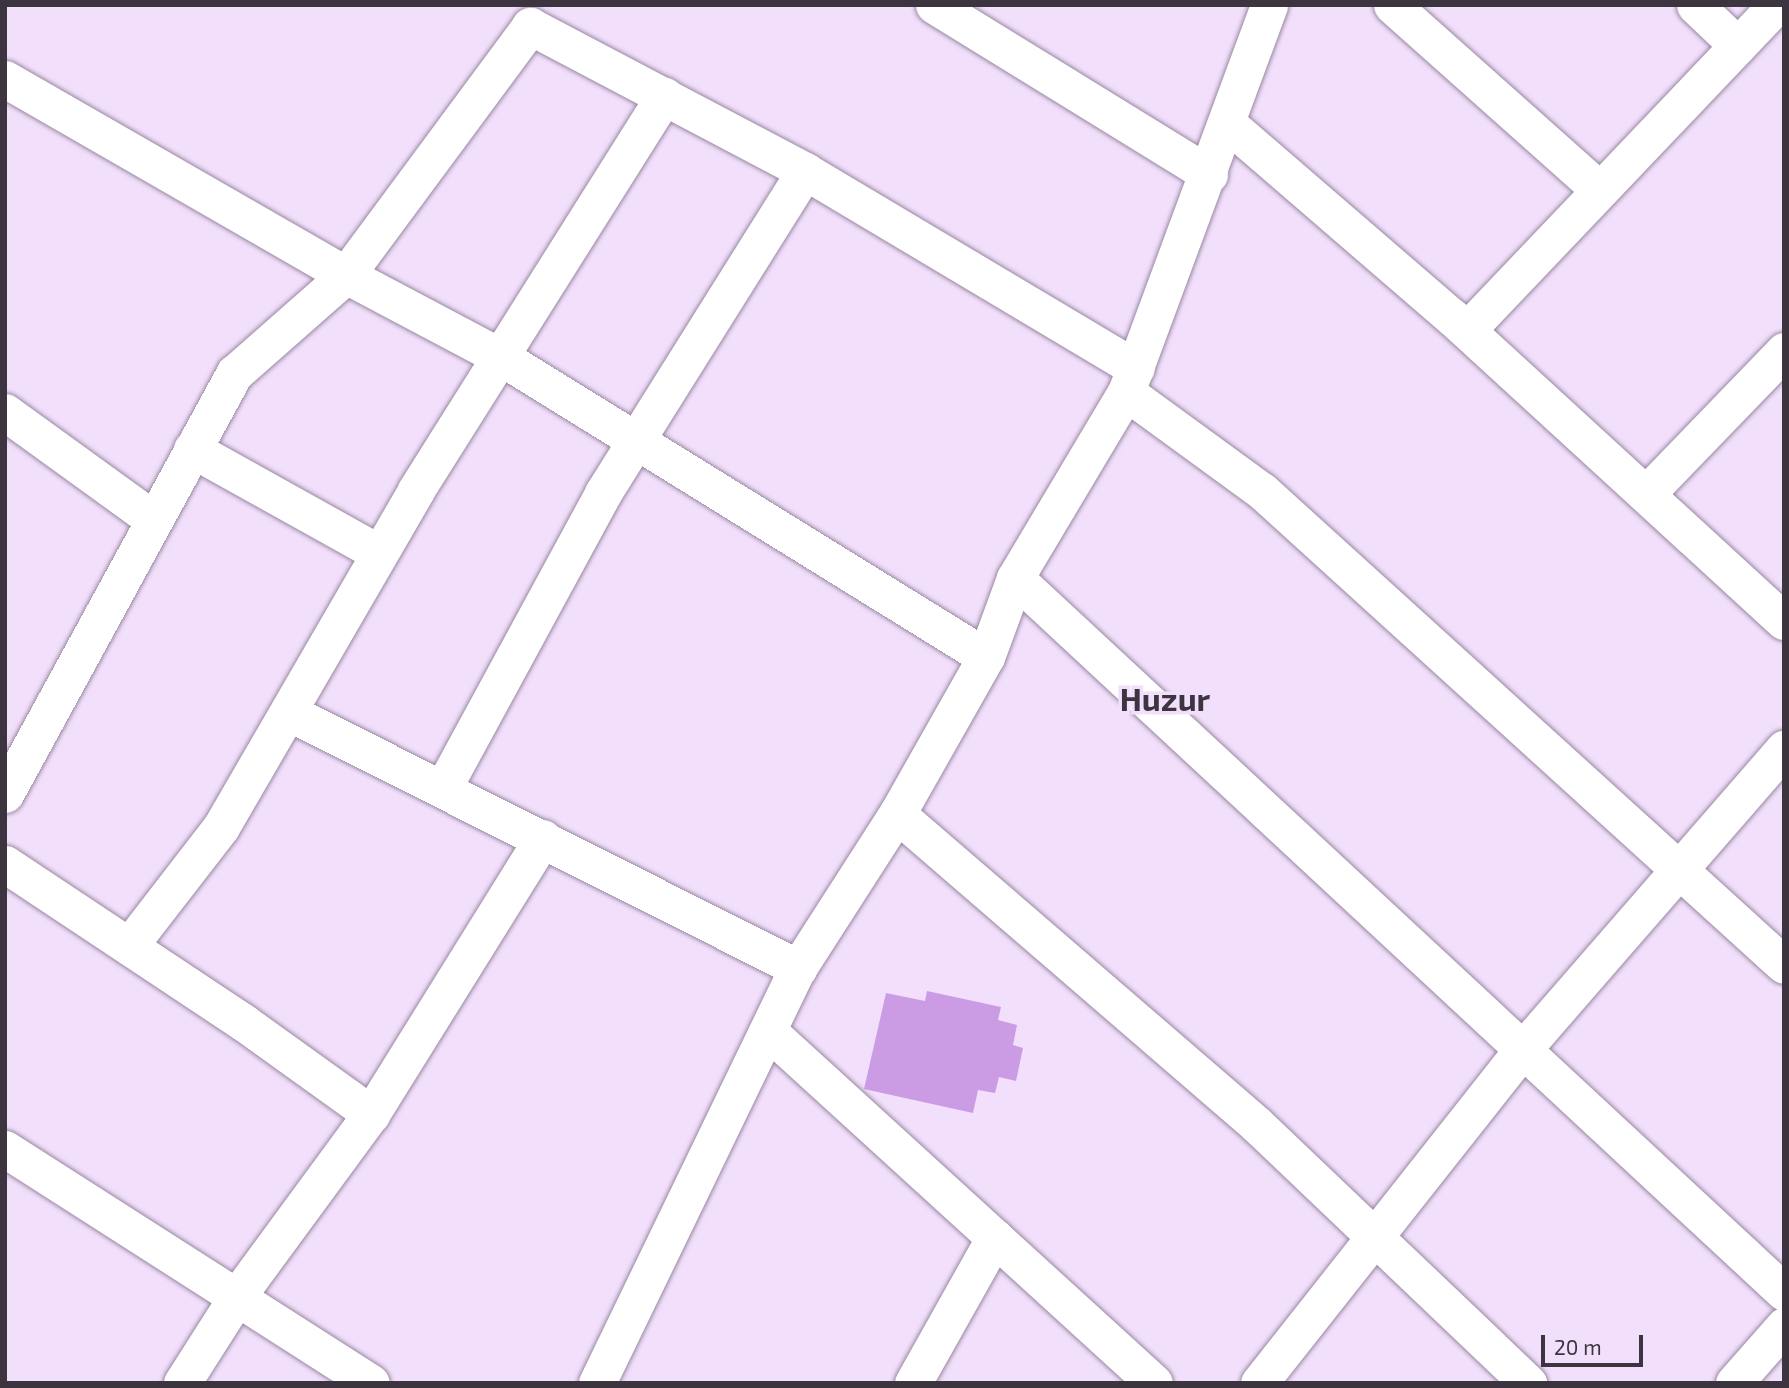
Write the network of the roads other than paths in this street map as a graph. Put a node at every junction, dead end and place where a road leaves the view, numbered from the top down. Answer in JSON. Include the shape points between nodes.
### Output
{"nodes":[{"id":1,"x":934,"y":5,"type":"edge"},
{"id":2,"x":1269,"y":5,"type":"edge"},
{"id":3,"x":1392,"y":5,"type":"edge"},
{"id":4,"x":1695,"y":5,"type":"edge"},
{"id":5,"x":1776,"y":5,"type":"edge"},
{"id":6,"x":538,"y":11,"type":"edge"},
{"id":7,"x":1738,"y":46,"type":"junction"},
{"id":8,"x":5,"y":79,"type":"edge"},
{"id":9,"x":664,"y":96,"type":"junction"},
{"id":10,"x":1227,"y":123,"type":"junction"},
{"id":11,"x":805,"y":171,"type":"junction"},
{"id":12,"x":1209,"y":174,"type":"junction"},
{"id":13,"x":1600,"y":190,"type":"junction"},
{"id":14,"x":346,"y":275,"type":"junction"},
{"id":15,"x":1467,"y":330,"type":"junction"},
{"id":16,"x":1784,"y":351,"type":"edge"},
{"id":17,"x":500,"y":357,"type":"junction"},
{"id":18,"x":1131,"y":380,"type":"junction"},
{"id":19,"x":5,"y":412,"type":"edge"},
{"id":20,"x":637,"y":443,"type":"junction"},
{"id":21,"x":192,"y":449,"type":"junction"},
{"id":22,"x":1646,"y":494,"type":"junction"},
{"id":23,"x":153,"y":519,"type":"junction"},
{"id":24,"x":379,"y":553,"type":"junction"},
{"id":25,"x":1014,"y":578,"type":"junction"},
{"id":26,"x":1784,"y":621,"type":"edge"},
{"id":27,"x":986,"y":657,"type":"junction"},
{"id":28,"x":288,"y":712,"type":"junction"},
{"id":29,"x":1784,"y":749,"type":"edge"},
{"id":30,"x":443,"y":788,"type":"junction"},
{"id":31,"x":5,"y":794,"type":"edge"},
{"id":32,"x":897,"y":814,"type":"junction"},
{"id":33,"x":542,"y":838,"type":"junction"},
{"id":34,"x":5,"y":864,"type":"edge"},
{"id":35,"x":1682,"y":871,"type":"junction"},
{"id":36,"x":129,"y":946,"type":"junction"},
{"id":37,"x":1784,"y":965,"type":"edge"},
{"id":38,"x":798,"y":968,"type":"junction"},
{"id":39,"x":768,"y":1031,"type":"junction"},
{"id":40,"x":1523,"y":1049,"type":"junction"},
{"id":41,"x":371,"y":1114,"type":"junction"},
{"id":42,"x":5,"y":1149,"type":"edge"},
{"id":43,"x":1375,"y":1236,"type":"junction"},
{"id":44,"x":995,"y":1237,"type":"junction"},
{"id":45,"x":1784,"y":1292,"type":"edge"},
{"id":46,"x":239,"y":1295,"type":"junction"},
{"id":47,"x":1784,"y":1326,"type":"edge"},
{"id":48,"x":182,"y":1383,"type":"edge"},
{"id":49,"x":371,"y":1383,"type":"edge"},
{"id":50,"x":597,"y":1383,"type":"edge"},
{"id":51,"x":913,"y":1383,"type":"edge"},
{"id":52,"x":1154,"y":1383,"type":"edge"},
{"id":53,"x":1259,"y":1383,"type":"edge"},
{"id":54,"x":1528,"y":1383,"type":"edge"},
{"id":55,"x":1734,"y":1383,"type":"edge"}],
"edges":[{"from":1,"to":12,"type":"street"},
{"from":2,"to":10,"type":"street"},
{"from":3,"to":13,"type":"street"},
{"from":4,"to":7,"type":"street"},
{"from":5,"to":7,"type":"street"},
{"from":6,"to":9,"type":"street"},
{"from":6,"to":14,"type":"street"},
{"from":7,"to":13,"type":"street"},
{"from":8,"to":14,"type":"street"},
{"from":9,"to":11,"type":"street"},
{"from":9,"to":17,"type":"street"},
{"from":10,"to":12,"type":"street"},
{"from":10,"to":15,"type":"street"},
{"from":11,"to":18,"type":"street"},
{"from":11,"to":20,"type":"street"},
{"from":12,"to":18,"type":"street"},
{"from":13,"to":15,"type":"street"},
{"from":14,"to":17,"type":"street"},
{"from":14,"to":21,"type":"street","via":[[235,373]]},
{"from":15,"to":22,"type":"street"},
{"from":16,"to":22,"type":"street"},
{"from":17,"to":20,"type":"street"},
{"from":17,"to":24,"type":"street"},
{"from":18,"to":25,"type":"street"},
{"from":18,"to":35,"type":"street","via":[[1262,491]]},
{"from":19,"to":23,"type":"street"},
{"from":20,"to":27,"type":"street"},
{"from":20,"to":30,"type":"street","via":[[564,561]]},
{"from":21,"to":23,"type":"street"},
{"from":21,"to":24,"type":"street"},
{"from":22,"to":26,"type":"street"},
{"from":23,"to":31,"type":"street"},
{"from":24,"to":28,"type":"street"},
{"from":25,"to":27,"type":"street"},
{"from":25,"to":40,"type":"street"},
{"from":27,"to":32,"type":"street"},
{"from":28,"to":30,"type":"street"},
{"from":28,"to":36,"type":"street","via":[[221,827]]},
{"from":29,"to":35,"type":"street"},
{"from":30,"to":33,"type":"street"},
{"from":32,"to":38,"type":"street"},
{"from":32,"to":43,"type":"street","via":[[1255,1124]]},
{"from":33,"to":38,"type":"street"},
{"from":33,"to":41,"type":"street"},
{"from":34,"to":36,"type":"street"},
{"from":35,"to":37,"type":"street"},
{"from":35,"to":40,"type":"street"},
{"from":36,"to":41,"type":"street"},
{"from":38,"to":39,"type":"street"},
{"from":39,"to":44,"type":"street"},
{"from":39,"to":50,"type":"street"},
{"from":40,"to":43,"type":"street"},
{"from":40,"to":45,"type":"street"},
{"from":41,"to":46,"type":"street"},
{"from":42,"to":46,"type":"street"},
{"from":43,"to":53,"type":"street"},
{"from":43,"to":54,"type":"street"},
{"from":44,"to":51,"type":"street"},
{"from":44,"to":52,"type":"street"},
{"from":46,"to":48,"type":"street"},
{"from":46,"to":49,"type":"street"},
{"from":47,"to":55,"type":"street"}]}
